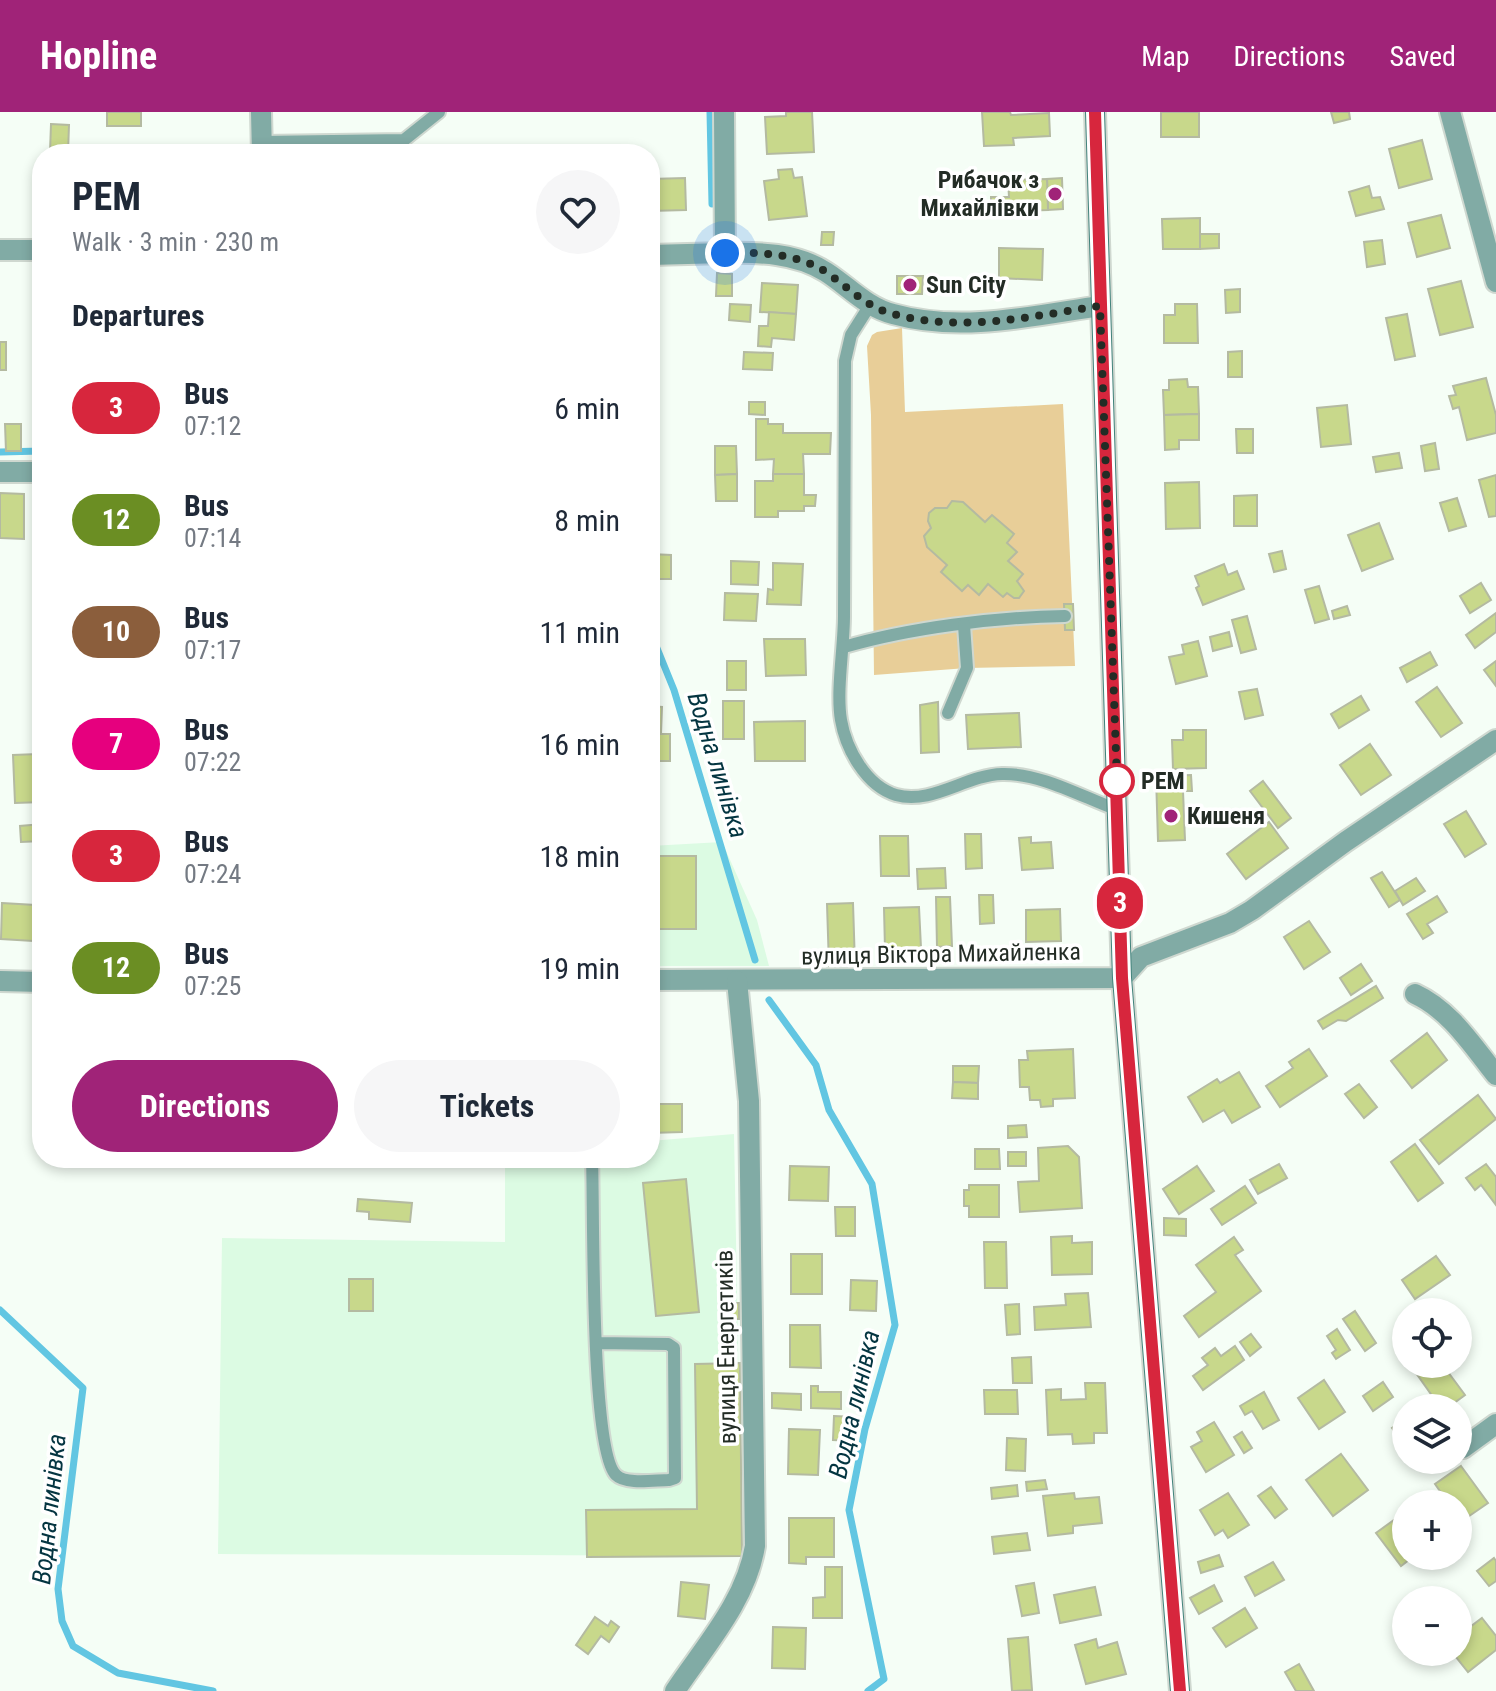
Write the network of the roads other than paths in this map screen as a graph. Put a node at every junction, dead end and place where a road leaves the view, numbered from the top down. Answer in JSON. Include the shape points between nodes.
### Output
{"nodes":[{"id":1,"x":261,"y":112,"type":"edge"},
{"id":2,"x":439,"y":112,"type":"edge"},
{"id":3,"x":724,"y":112,"type":"edge"},
{"id":4,"x":1095,"y":112,"type":"edge"},
{"id":5,"x":1450,"y":112,"type":"edge"},
{"id":6,"x":262,"y":144,"type":"edge"},
{"id":7,"x":333,"y":144,"type":"edge"},
{"id":8,"x":0,"y":250,"type":"edge"},
{"id":9,"x":32,"y":250,"type":"edge"},
{"id":10,"x":725,"y":253,"type":"junction"},
{"id":11,"x":660,"y":255,"type":"edge"},
{"id":12,"x":1496,"y":282,"type":"edge"},
{"id":13,"x":870,"y":305,"type":"junction"},
{"id":14,"x":1100,"y":306,"type":"junction"},
{"id":15,"x":0,"y":472,"type":"edge"},
{"id":16,"x":32,"y":472,"type":"edge"},
{"id":17,"x":1065,"y":616,"type":"dead end"},
{"id":18,"x":964,"y":625,"type":"junction"},
{"id":19,"x":844,"y":647,"type":"junction"},
{"id":20,"x":948,"y":713,"type":"dead end"},
{"id":21,"x":1496,"y":740,"type":"edge"},
{"id":22,"x":1118,"y":810,"type":"junction"},
{"id":23,"x":1122,"y":978,"type":"junction"},
{"id":24,"x":660,"y":980,"type":"edge"},
{"id":25,"x":0,"y":981,"type":"edge"},
{"id":26,"x":737,"y":981,"type":"junction"},
{"id":27,"x":32,"y":982,"type":"edge"},
{"id":28,"x":1415,"y":994,"type":"dead end"},
{"id":29,"x":1496,"y":1075,"type":"edge"},
{"id":30,"x":592,"y":1168,"type":"edge"},
{"id":31,"x":597,"y":1343,"type":"junction"},
{"id":32,"x":1496,"y":1424,"type":"edge"},
{"id":33,"x":1472,"y":1441,"type":"edge"},
{"id":34,"x":675,"y":1691,"type":"edge"},
{"id":35,"x":1180,"y":1691,"type":"edge"}],
"edges":[{"from":1,"to":6,"type":"street"},
{"from":2,"to":7,"type":"lane","via":[[404,140]]},
{"from":3,"to":10,"type":"street"},
{"from":4,"to":14,"type":"street"},
{"from":5,"to":12,"type":"street"},
{"from":8,"to":9,"type":"street"},
{"from":10,"to":11,"type":"street"},
{"from":10,"to":13,"type":"street","via":[[780,255],[812,264]]},
{"from":13,"to":14,"type":"street","via":[[892,314],[960,324]]},
{"from":13,"to":19,"type":"lane","via":[[851,335],[845,361]]},
{"from":14,"to":22,"type":"street"},
{"from":15,"to":16,"type":"street"},
{"from":17,"to":18,"type":"lane"},
{"from":18,"to":19,"type":"lane"},
{"from":18,"to":20,"type":"lane","via":[[967,668]]},
{"from":19,"to":22,"type":"lane","via":[[841,719],[861,767],[881,788],[915,796],[1012,774]]},
{"from":21,"to":23,"type":"street","via":[[1252,910],[1141,957]]},
{"from":22,"to":23,"type":"street"},
{"from":23,"to":26,"type":"street","name":"вулиця Віктора Михайленка"},
{"from":23,"to":35,"type":"street"},
{"from":24,"to":26,"type":"street","name":"вулиця Віктора Михайленка"},
{"from":25,"to":27,"type":"street"},
{"from":26,"to":34,"type":"street","name":"вулиця Енергетиків","via":[[749,1101],[755,1546],[741,1591]]},
{"from":28,"to":29,"type":"street","via":[[1445,1013]]},
{"from":30,"to":31,"type":"lane"},
{"from":31,"to":31,"type":"lane","via":[[674,1348],[675,1478],[625,1480],[612,1471],[600,1422]]},
{"from":32,"to":33,"type":"street"}]}
